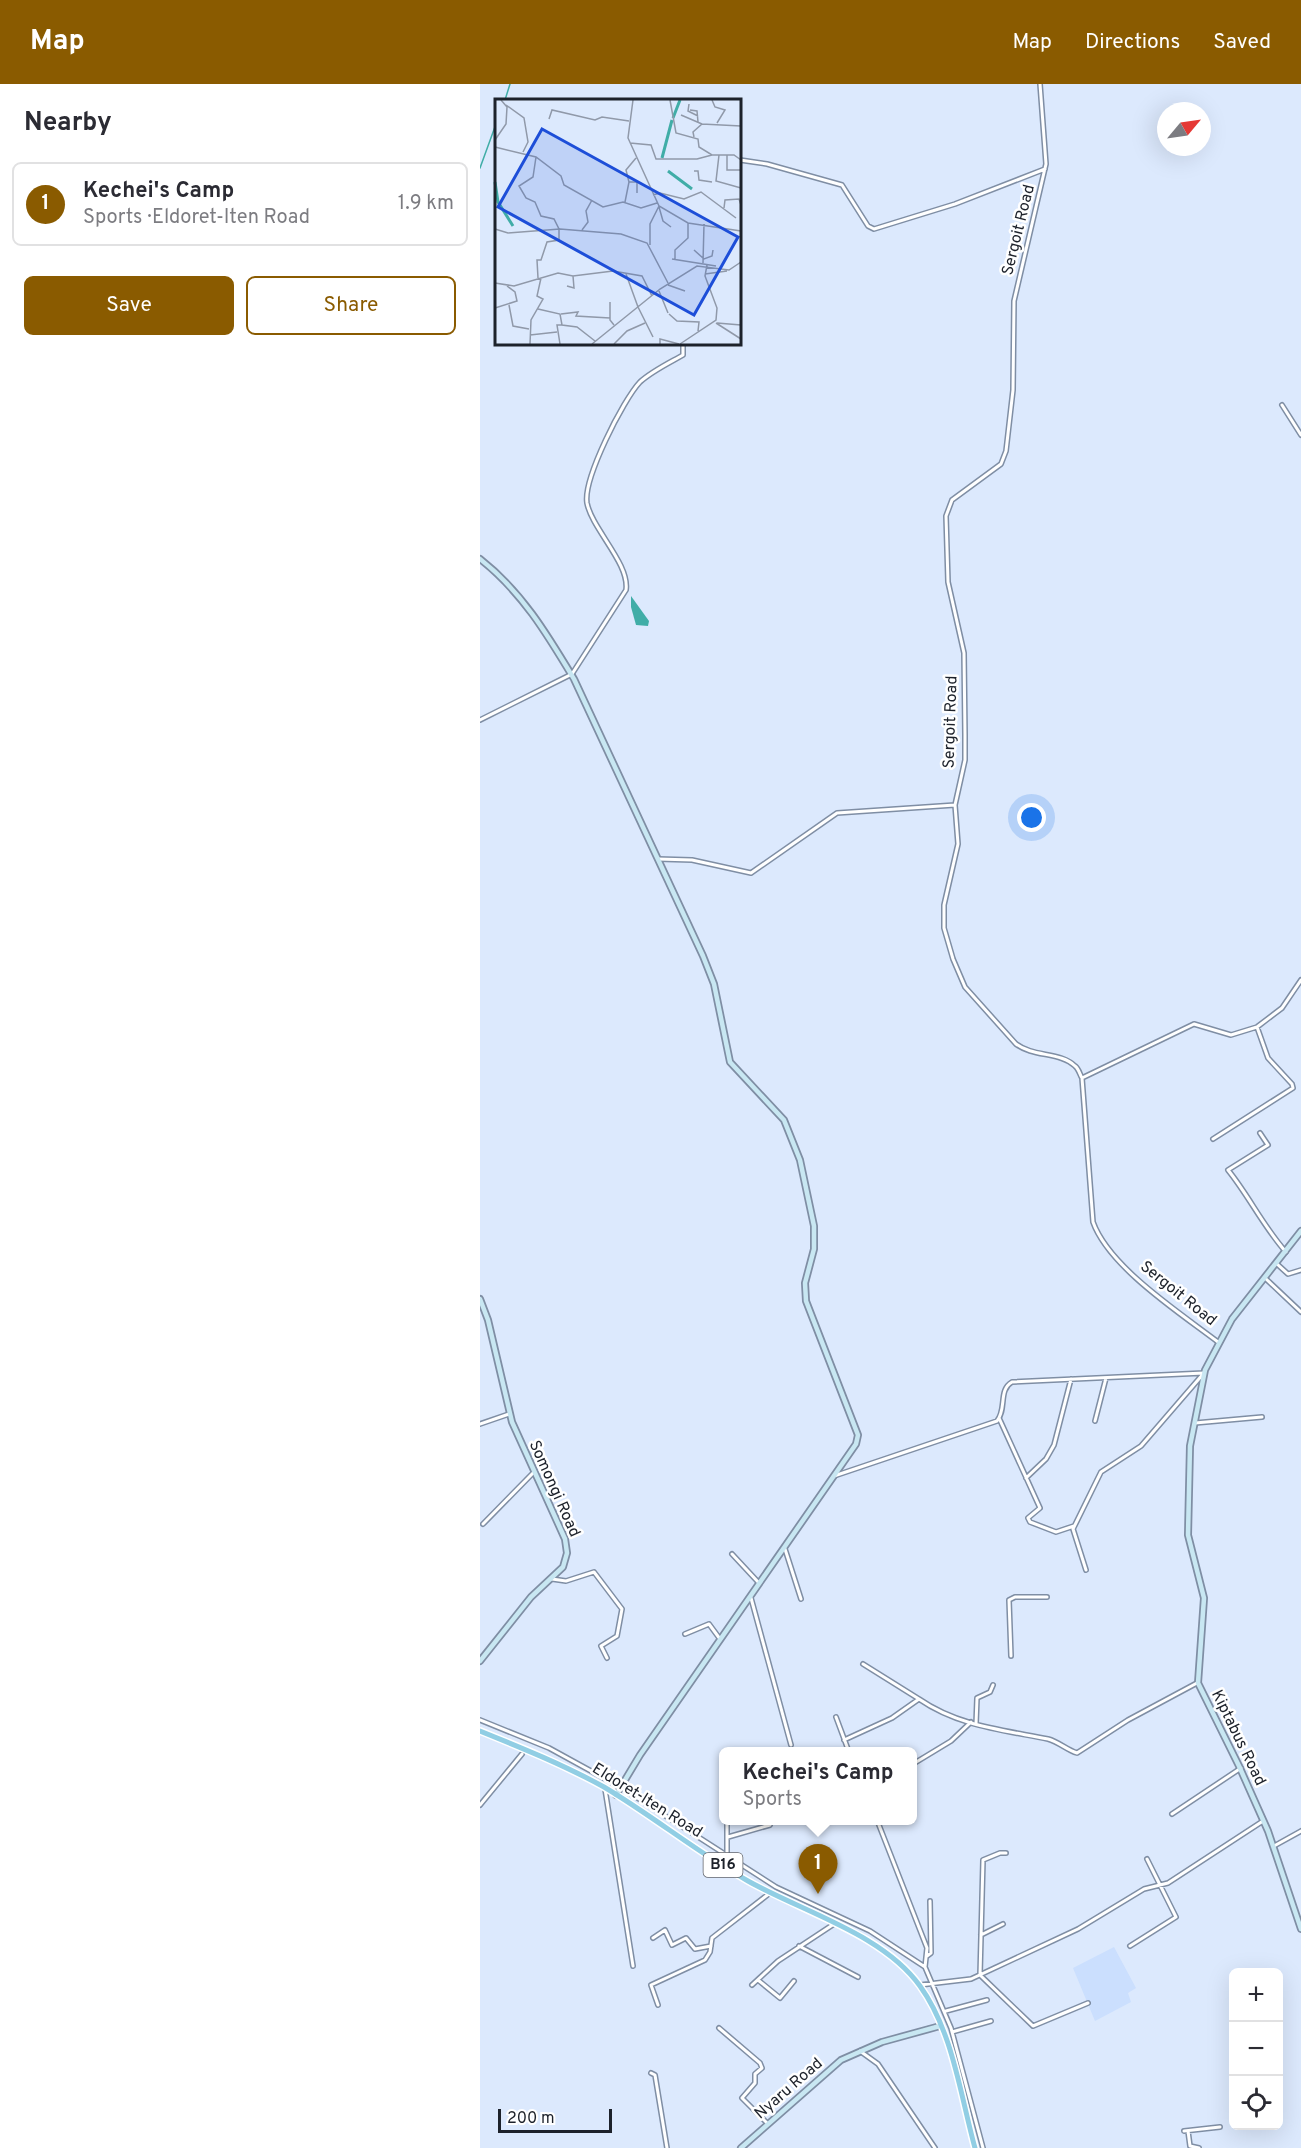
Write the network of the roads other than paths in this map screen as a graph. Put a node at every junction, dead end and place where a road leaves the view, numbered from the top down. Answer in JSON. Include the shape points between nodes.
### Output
{"nodes":[{"id":1,"x":1040,"y":84,"type":"edge"},
{"id":2,"x":741,"y":160,"type":"edge"},
{"id":3,"x":1045,"y":169,"type":"junction"},
{"id":4,"x":683,"y":345,"type":"edge"},
{"id":5,"x":1282,"y":405,"type":"dead end"},
{"id":6,"x":1301,"y":435,"type":"edge"},
{"id":7,"x":480,"y":559,"type":"edge"},
{"id":8,"x":572,"y":674,"type":"junction"},
{"id":9,"x":480,"y":720,"type":"edge"},
{"id":10,"x":955,"y":805,"type":"junction"},
{"id":11,"x":658,"y":859,"type":"junction"},
{"id":12,"x":1301,"y":980,"type":"edge"},
{"id":13,"x":1257,"y":1027,"type":"junction"},
{"id":14,"x":1082,"y":1078,"type":"junction"},
{"id":15,"x":1260,"y":1133,"type":"dead end"},
{"id":16,"x":1213,"y":1139,"type":"dead end"},
{"id":17,"x":1301,"y":1231,"type":"edge"},
{"id":18,"x":1286,"y":1252,"type":"junction"},
{"id":19,"x":1277,"y":1264,"type":"junction"},
{"id":20,"x":1301,"y":1270,"type":"edge"},
{"id":21,"x":1265,"y":1278,"type":"junction"},
{"id":22,"x":480,"y":1299,"type":"edge"},
{"id":23,"x":1301,"y":1312,"type":"edge"},
{"id":24,"x":1218,"y":1341,"type":"junction"},
{"id":25,"x":1204,"y":1373,"type":"junction"},
{"id":26,"x":1106,"y":1378,"type":"junction"},
{"id":27,"x":1071,"y":1380,"type":"junction"},
{"id":28,"x":510,"y":1414,"type":"junction"},
{"id":29,"x":1262,"y":1417,"type":"dead end"},
{"id":30,"x":999,"y":1418,"type":"junction"},
{"id":31,"x":1095,"y":1421,"type":"dead end"},
{"id":32,"x":480,"y":1424,"type":"edge"},
{"id":33,"x":1193,"y":1424,"type":"junction"},
{"id":34,"x":534,"y":1472,"type":"junction"},
{"id":35,"x":832,"y":1477,"type":"junction"},
{"id":36,"x":1026,"y":1478,"type":"junction"},
{"id":37,"x":483,"y":1524,"type":"dead end"},
{"id":38,"x":1074,"y":1526,"type":"junction"},
{"id":39,"x":785,"y":1549,"type":"junction"},
{"id":40,"x":732,"y":1554,"type":"dead end"},
{"id":41,"x":1086,"y":1570,"type":"dead end"},
{"id":42,"x":552,"y":1579,"type":"junction"},
{"id":43,"x":760,"y":1585,"type":"junction"},
{"id":44,"x":1047,"y":1596,"type":"dead end"},
{"id":45,"x":751,"y":1598,"type":"junction"},
{"id":46,"x":801,"y":1599,"type":"dead end"},
{"id":47,"x":685,"y":1634,"type":"dead end"},
{"id":48,"x":721,"y":1641,"type":"junction"},
{"id":49,"x":1011,"y":1656,"type":"dead end"},
{"id":50,"x":607,"y":1658,"type":"dead end"},
{"id":51,"x":480,"y":1661,"type":"edge"},
{"id":52,"x":863,"y":1664,"type":"dead end"},
{"id":53,"x":1198,"y":1683,"type":"junction"},
{"id":54,"x":993,"y":1685,"type":"dead end"},
{"id":55,"x":919,"y":1699,"type":"junction"},
{"id":56,"x":836,"y":1717,"type":"dead end"},
{"id":57,"x":480,"y":1720,"type":"edge"},
{"id":58,"x":971,"y":1722,"type":"junction"},
{"id":59,"x":976,"y":1724,"type":"junction"},
{"id":60,"x":480,"y":1731,"type":"edge"},
{"id":61,"x":844,"y":1740,"type":"junction"},
{"id":62,"x":791,"y":1745,"type":"dead end"},
{"id":63,"x":847,"y":1747,"type":"edge"},
{"id":64,"x":522,"y":1754,"type":"dead end"},
{"id":65,"x":917,"y":1761,"type":"edge"},
{"id":66,"x":1240,"y":1768,"type":"junction"},
{"id":67,"x":604,"y":1788,"type":"junction"},
{"id":68,"x":622,"y":1788,"type":"junction"},
{"id":69,"x":616,"y":1795,"type":"junction"},
{"id":70,"x":480,"y":1805,"type":"edge"},
{"id":71,"x":1172,"y":1814,"type":"dead end"},
{"id":72,"x":1263,"y":1821,"type":"junction"},
{"id":73,"x":727,"y":1825,"type":"edge"},
{"id":74,"x":770,"y":1825,"type":"edge"},
{"id":75,"x":879,"y":1825,"type":"edge"},
{"id":76,"x":1301,"y":1831,"type":"edge"},
{"id":77,"x":728,"y":1837,"type":"junction"},
{"id":78,"x":1273,"y":1847,"type":"junction"},
{"id":79,"x":1006,"y":1854,"type":"dead end"},
{"id":80,"x":727,"y":1856,"type":"junction"},
{"id":81,"x":1147,"y":1858,"type":"dead end"},
{"id":82,"x":723,"y":1865,"type":"junction"},
{"id":83,"x":1161,"y":1886,"type":"junction"},
{"id":84,"x":770,"y":1893,"type":"junction"},
{"id":85,"x":930,"y":1901,"type":"dead end"},
{"id":86,"x":834,"y":1924,"type":"junction"},
{"id":87,"x":1003,"y":1924,"type":"dead end"},
{"id":88,"x":1301,"y":1929,"type":"edge"},
{"id":89,"x":981,"y":1935,"type":"junction"},
{"id":90,"x":653,"y":1938,"type":"dead end"},
{"id":91,"x":711,"y":1946,"type":"junction"},
{"id":92,"x":799,"y":1946,"type":"junction"},
{"id":93,"x":1130,"y":1946,"type":"dead end"},
{"id":94,"x":927,"y":1956,"type":"junction"},
{"id":95,"x":633,"y":1966,"type":"dead end"},
{"id":96,"x":925,"y":1967,"type":"junction"},
{"id":97,"x":980,"y":1975,"type":"junction"},
{"id":98,"x":858,"y":1977,"type":"dead end"},
{"id":99,"x":758,"y":1980,"type":"junction"},
{"id":100,"x":794,"y":1981,"type":"dead end"},
{"id":101,"x":932,"y":1984,"type":"junction"},
{"id":102,"x":752,"y":1985,"type":"dead end"},
{"id":103,"x":920,"y":1985,"type":"junction"},
{"id":104,"x":987,"y":2000,"type":"dead end"},
{"id":105,"x":1088,"y":2003,"type":"dead end"},
{"id":106,"x":658,"y":2005,"type":"dead end"},
{"id":107,"x":945,"y":2011,"type":"junction"},
{"id":108,"x":991,"y":2021,"type":"dead end"},
{"id":109,"x":940,"y":2026,"type":"junction"},
{"id":110,"x":719,"y":2028,"type":"dead end"},
{"id":111,"x":952,"y":2032,"type":"junction"},
{"id":112,"x":858,"y":2052,"type":"junction"},
{"id":113,"x":651,"y":2073,"type":"dead end"},
{"id":114,"x":767,"y":2123,"type":"junction"},
{"id":115,"x":1220,"y":2127,"type":"dead end"},
{"id":116,"x":980,"y":2138,"type":"junction"},
{"id":117,"x":973,"y":2140,"type":"junction"},
{"id":118,"x":667,"y":2148,"type":"edge"},
{"id":119,"x":741,"y":2148,"type":"edge"},
{"id":120,"x":935,"y":2148,"type":"edge"},
{"id":121,"x":975,"y":2148,"type":"edge"},
{"id":122,"x":982,"y":2148,"type":"edge"},
{"id":123,"x":1199,"y":2148,"type":"edge"}],
"edges":[{"from":1,"to":3,"type":"street","name":"Sergoit Road"},
{"from":2,"to":3,"type":"street","via":[[842,184],[868,226],[874,229],[955,204]]},
{"from":3,"to":10,"type":"street","name":"Sergoit Road","via":[[1014,301],[1014,390],[1006,451],[1001,464],[952,500],[946,516],[948,582],[965,670],[964,760]]},
{"from":4,"to":8,"type":"street","via":[[683,355],[644,379],[634,390],[596,463],[587,501],[626,587]]},
{"from":5,"to":6,"type":"street"},
{"from":7,"to":8,"type":"street","via":[[518,593]]},
{"from":8,"to":9,"type":"street"},
{"from":8,"to":11,"type":"street"},
{"from":10,"to":11,"type":"street","via":[[837,813],[751,873],[692,860]]},
{"from":10,"to":14,"type":"street","name":"Sergoit Road","via":[[957,844],[943,914],[947,943],[960,975],[971,995],[1016,1044],[1072,1063]]},
{"from":11,"to":35,"type":"street","via":[[714,984],[730,1062],[784,1120],[800,1160],[814,1226],[806,1301],[858,1435],[856,1444]]},
{"from":12,"to":13,"type":"street","via":[[1282,1008]]},
{"from":13,"to":14,"type":"street","via":[[1231,1035],[1194,1024]]},
{"from":13,"to":16,"type":"street","via":[[1268,1058],[1293,1088]]},
{"from":14,"to":24,"type":"street","name":"Sergoit Road","via":[[1091,1209],[1096,1230],[1148,1288]]},
{"from":15,"to":18,"type":"street","via":[[1268,1145],[1228,1170]]},
{"from":17,"to":18,"type":"street","name":"Kiptabus Road"},
{"from":18,"to":19,"type":"street","name":"Kiptabus Road"},
{"from":19,"to":20,"type":"street","via":[[1288,1274]]},
{"from":19,"to":21,"type":"street","name":"Kiptabus Road"},
{"from":21,"to":23,"type":"street"},
{"from":21,"to":24,"type":"street","name":"Kiptabus Road"},
{"from":22,"to":28,"type":"street","name":"Somongi Road"},
{"from":24,"to":25,"type":"street","name":"Kiptabus Road"},
{"from":25,"to":26,"type":"street"},
{"from":25,"to":33,"type":"street","name":"Kiptabus Road"},
{"from":25,"to":38,"type":"street","via":[[1141,1446],[1101,1472]]},
{"from":26,"to":27,"type":"street"},
{"from":26,"to":31,"type":"street"},
{"from":27,"to":30,"type":"street","via":[[1010,1382],[1004,1389]]},
{"from":27,"to":36,"type":"street","via":[[1054,1445]]},
{"from":28,"to":32,"type":"street"},
{"from":28,"to":34,"type":"street","name":"Somongi Road"},
{"from":29,"to":33,"type":"street"},
{"from":30,"to":35,"type":"street"},
{"from":30,"to":36,"type":"street"},
{"from":33,"to":53,"type":"street","name":"Kiptabus Road","via":[[1188,1535],[1204,1598]]},
{"from":34,"to":37,"type":"street"},
{"from":34,"to":42,"type":"street","name":"Somongi Road","via":[[567,1545],[563,1567]]},
{"from":35,"to":39,"type":"street"},
{"from":36,"to":38,"type":"street","via":[[1040,1508],[1028,1518],[1030,1522],[1056,1532]]},
{"from":38,"to":41,"type":"street","via":[[1072,1534]]},
{"from":39,"to":43,"type":"street"},
{"from":39,"to":46,"type":"street"},
{"from":40,"to":43,"type":"street"},
{"from":42,"to":50,"type":"street","via":[[566,1581],[594,1572],[622,1609],[617,1636],[601,1646]]},
{"from":42,"to":51,"type":"street","name":"Somongi Road","via":[[531,1597]]},
{"from":43,"to":45,"type":"street"},
{"from":44,"to":49,"type":"street","via":[[1009,1600]]},
{"from":45,"to":48,"type":"street"},
{"from":45,"to":62,"type":"street"},
{"from":47,"to":48,"type":"street","via":[[709,1624]]},
{"from":48,"to":68,"type":"street","via":[[640,1755]]},
{"from":52,"to":55,"type":"street"},
{"from":53,"to":59,"type":"street","via":[[1128,1720],[1077,1753],[1051,1740],[989,1730]]},
{"from":53,"to":66,"type":"street","name":"Kiptabus Road"},
{"from":54,"to":59,"type":"street","via":[[990,1692],[977,1698]]},
{"from":55,"to":58,"type":"street"},
{"from":55,"to":61,"type":"street","via":[[892,1718]]},
{"from":56,"to":61,"type":"street"},
{"from":57,"to":68,"type":"street","via":[[549,1748]]},
{"from":58,"to":59,"type":"street"},
{"from":58,"to":65,"type":"street","via":[[951,1741]]},
{"from":60,"to":67,"type":"main road","name":"Eldoret-Iten Road","number":"B16","via":[[542,1756]]},
{"from":61,"to":63,"type":"street"},
{"from":64,"to":70,"type":"street"},
{"from":66,"to":71,"type":"street"},
{"from":66,"to":72,"type":"street","name":"Kiptabus Road"},
{"from":67,"to":69,"type":"main road","name":"Eldoret-Iten Road","number":"B16"},
{"from":67,"to":95,"type":"street"},
{"from":68,"to":69,"type":"street"},
{"from":68,"to":80,"type":"street"},
{"from":69,"to":82,"type":"main road","name":"Eldoret-Iten Road","number":"B16"},
{"from":72,"to":78,"type":"street","name":"Kiptabus Road"},
{"from":72,"to":83,"type":"street"},
{"from":73,"to":77,"type":"street"},
{"from":74,"to":77,"type":"street"},
{"from":75,"to":94,"type":"street"},
{"from":76,"to":78,"type":"street"},
{"from":77,"to":80,"type":"street"},
{"from":78,"to":88,"type":"street","name":"Kiptabus Road"},
{"from":79,"to":89,"type":"street","via":[[984,1860]]},
{"from":80,"to":82,"type":"street"},
{"from":80,"to":96,"type":"street","via":[[776,1887],[870,1931]]},
{"from":81,"to":83,"type":"street"},
{"from":82,"to":84,"type":"main road","name":"Eldoret-Iten Road","number":"B16"},
{"from":83,"to":93,"type":"street","via":[[1176,1917]]},
{"from":83,"to":97,"type":"street","via":[[1144,1889],[1078,1929]]},
{"from":84,"to":86,"type":"main road","name":"Eldoret-Iten Road","number":"B16"},
{"from":84,"to":91,"type":"street","via":[[722,1929],[712,1938]]},
{"from":85,"to":94,"type":"street","via":[[931,1953]]},
{"from":86,"to":92,"type":"street"},
{"from":86,"to":103,"type":"main road","name":"Eldoret-Iten Road","number":"B16","via":[[885,1951]]},
{"from":87,"to":89,"type":"street"},
{"from":89,"to":97,"type":"street"},
{"from":90,"to":91,"type":"street","via":[[665,1930],[672,1945],[686,1938],[695,1948]]},
{"from":91,"to":106,"type":"street","via":[[705,1960],[651,1985]]},
{"from":92,"to":98,"type":"street"},
{"from":92,"to":99,"type":"street"},
{"from":94,"to":96,"type":"street"},
{"from":96,"to":101,"type":"street"},
{"from":97,"to":101,"type":"street"},
{"from":97,"to":105,"type":"street","via":[[1033,2026]]},
{"from":99,"to":100,"type":"street","via":[[780,1998]]},
{"from":99,"to":102,"type":"street"},
{"from":101,"to":103,"type":"street"},
{"from":101,"to":107,"type":"street"},
{"from":103,"to":109,"type":"main road","name":"Eldoret-Iten Road","number":"B16"},
{"from":104,"to":107,"type":"street"},
{"from":107,"to":111,"type":"street"},
{"from":108,"to":111,"type":"street"},
{"from":109,"to":112,"type":"street","name":"Nyaru Road"},
{"from":109,"to":117,"type":"main road","name":"Eldoret-Iten Road","number":"B16"},
{"from":110,"to":114,"type":"street","via":[[760,2063],[762,2068],[755,2074],[755,2083],[742,2098]]},
{"from":111,"to":116,"type":"street"},
{"from":112,"to":114,"type":"street","name":"Nyaru Road","via":[[841,2060]]},
{"from":112,"to":120,"type":"street","via":[[878,2064]]},
{"from":113,"to":118,"type":"street","via":[[655,2075]]},
{"from":114,"to":119,"type":"street","name":"Nyaru Road"},
{"from":115,"to":123,"type":"street","via":[[1186,2131],[1190,2146]]},
{"from":116,"to":117,"type":"street"},
{"from":116,"to":122,"type":"street"},
{"from":117,"to":121,"type":"main road","name":"Eldoret-Iten Road","number":"B16"}]}
